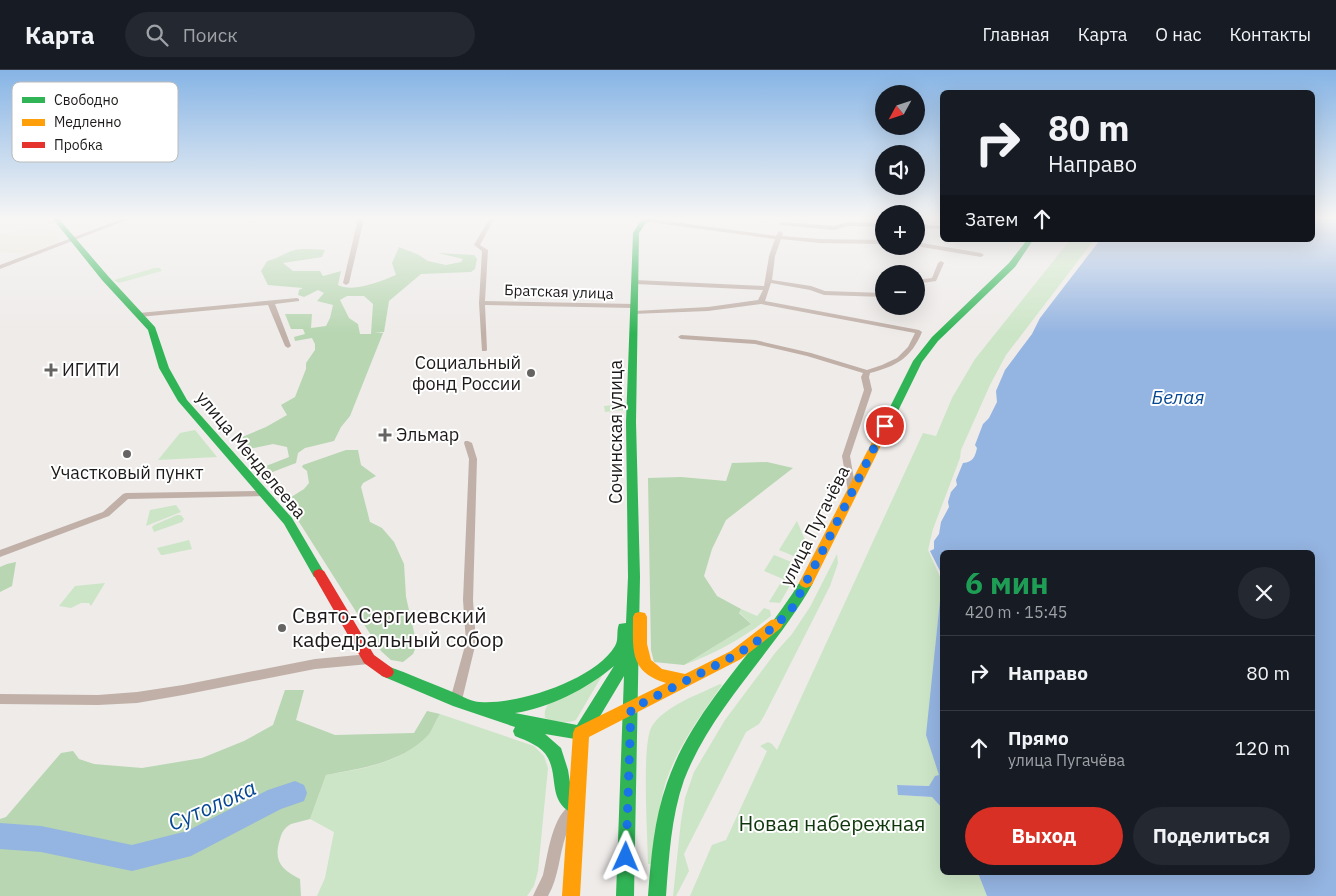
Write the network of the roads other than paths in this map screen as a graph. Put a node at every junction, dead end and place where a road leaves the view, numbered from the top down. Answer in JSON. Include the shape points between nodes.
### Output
{"nodes":[{"id":1,"x":26,"y":258,"type":"edge"},
{"id":2,"x":88,"y":258,"type":"edge"},
{"id":3,"x":352,"y":258,"type":"edge"},
{"id":4,"x":485,"y":258,"type":"edge"},
{"id":5,"x":635,"y":258,"type":"edge"},
{"id":6,"x":772,"y":258,"type":"edge"},
{"id":7,"x":1017,"y":258,"type":"edge"},
{"id":8,"x":941,"y":264,"type":"dead end"},
{"id":9,"x":0,"y":267,"type":"edge"},
{"id":10,"x":769,"y":281,"type":"junction"},
{"id":11,"x":925,"y":281,"type":"edge"},
{"id":12,"x":635,"y":282,"type":"junction"},
{"id":13,"x":346,"y":283,"type":"dead end"},
{"id":14,"x":766,"y":288,"type":"junction"},
{"id":15,"x":875,"y":295,"type":"edge"},
{"id":16,"x":297,"y":300,"type":"dead end"},
{"id":17,"x":761,"y":302,"type":"junction"},
{"id":18,"x":271,"y":303,"type":"junction"},
{"id":19,"x":482,"y":303,"type":"junction"},
{"id":20,"x":634,"y":310,"type":"junction"},
{"id":21,"x":139,"y":315,"type":"junction"},
{"id":22,"x":756,"y":332,"type":"dead end"},
{"id":23,"x":681,"y":337,"type":"dead end"},
{"id":24,"x":755,"y":342,"type":"junction"},
{"id":25,"x":288,"y":346,"type":"dead end"},
{"id":26,"x":484,"y":350,"type":"dead end"},
{"id":27,"x":867,"y":372,"type":"junction"},
{"id":28,"x":468,"y":443,"type":"dead end"},
{"id":29,"x":852,"y":491,"type":"junction"},
{"id":30,"x":264,"y":494,"type":"junction"},
{"id":31,"x":0,"y":554,"type":"edge"},
{"id":32,"x":634,"y":577,"type":"junction"},
{"id":33,"x":790,"y":612,"type":"junction"},
{"id":34,"x":631,"y":651,"type":"junction"},
{"id":35,"x":370,"y":659,"type":"junction"},
{"id":36,"x":689,"y":680,"type":"junction"},
{"id":37,"x":0,"y":700,"type":"edge"},
{"id":38,"x":456,"y":700,"type":"junction"},
{"id":39,"x":481,"y":709,"type":"junction"},
{"id":40,"x":631,"y":709,"type":"junction"},
{"id":41,"x":581,"y":733,"type":"junction"},
{"id":42,"x":576,"y":807,"type":"junction"},
{"id":43,"x":540,"y":896,"type":"edge"},
{"id":44,"x":571,"y":896,"type":"edge"},
{"id":45,"x":625,"y":896,"type":"edge"},
{"id":46,"x":657,"y":896,"type":"edge"}],
"edges":[{"from":1,"to":9,"type":"street"},
{"from":2,"to":21,"type":"main road","name":"улица Менделеева"},
{"from":3,"to":13,"type":"street"},
{"from":4,"to":19,"type":"street"},
{"from":5,"to":12,"type":"main road","name":"Сочинская улица"},
{"from":6,"to":10,"type":"street"},
{"from":7,"to":29,"type":"main road","name":"улица Пугачёва","via":[[935,339],[918,361]]},
{"from":8,"to":11,"type":"street","via":[[934,280]]},
{"from":10,"to":14,"type":"street"},
{"from":10,"to":15,"type":"street","via":[[824,293]]},
{"from":12,"to":14,"type":"street"},
{"from":12,"to":20,"type":"main road","name":"Сочинская улица"},
{"from":14,"to":17,"type":"street"},
{"from":16,"to":18,"type":"street"},
{"from":17,"to":20,"type":"street","name":"Братская улица","via":[[708,309]]},
{"from":17,"to":27,"type":"street","name":"Братская улица","via":[[919,332],[899,361]]},
{"from":18,"to":21,"type":"street"},
{"from":18,"to":25,"type":"street"},
{"from":19,"to":20,"type":"street","name":"Братская улица"},
{"from":19,"to":26,"type":"street"},
{"from":20,"to":32,"type":"main road","name":"Сочинская улица"},
{"from":21,"to":30,"type":"main road","name":"улица Менделеева","via":[[152,329],[164,368],[182,401]]},
{"from":22,"to":24,"type":"street"},
{"from":23,"to":24,"type":"street"},
{"from":24,"to":27,"type":"street"},
{"from":27,"to":29,"type":"street","via":[[868,390],[846,456]]},
{"from":28,"to":38,"type":"street","via":[[473,459],[468,600],[471,642]]},
{"from":29,"to":33,"type":"main road","name":"улица Пугачёва"},
{"from":30,"to":31,"type":"street","via":[[126,496],[106,514]]},
{"from":30,"to":35,"type":"main road","name":"улица Менделеева","via":[[288,521]]},
{"from":32,"to":34,"type":"main road","name":"Сочинская улица"},
{"from":32,"to":36,"type":"main road","via":[[640,602],[640,651],[644,664],[650,672],[667,679]]},
{"from":32,"to":39,"type":"main road","via":[[626,599],[624,640],[620,651],[610,660],[553,695],[522,705]]},
{"from":33,"to":36,"type":"main road","via":[[756,642]]},
{"from":33,"to":46,"type":"main road","via":[[714,713],[682,766],[667,817]]},
{"from":34,"to":40,"type":"main road","name":"Сочинская улица"},
{"from":34,"to":41,"type":"main road","name":"Сочинская улица"},
{"from":35,"to":37,"type":"street","via":[[308,663],[150,696]]},
{"from":35,"to":38,"type":"main road","name":"улица Менделеева","via":[[384,671]]},
{"from":36,"to":40,"type":"main road"},
{"from":38,"to":39,"type":"main road","name":"улица Менделеева"},
{"from":39,"to":41,"type":"main road","name":"улица Менделеева","via":[[524,724]]},
{"from":39,"to":42,"type":"main road","via":[[487,717],[541,738],[555,751],[563,793]]},
{"from":40,"to":41,"type":"main road"},
{"from":40,"to":45,"type":"main road","name":"Сочинская улица"},
{"from":41,"to":42,"type":"main road","name":"Сочинская улица"},
{"from":42,"to":43,"type":"street","via":[[565,819]]},
{"from":42,"to":44,"type":"main road","name":"Сочинская улица"}]}
